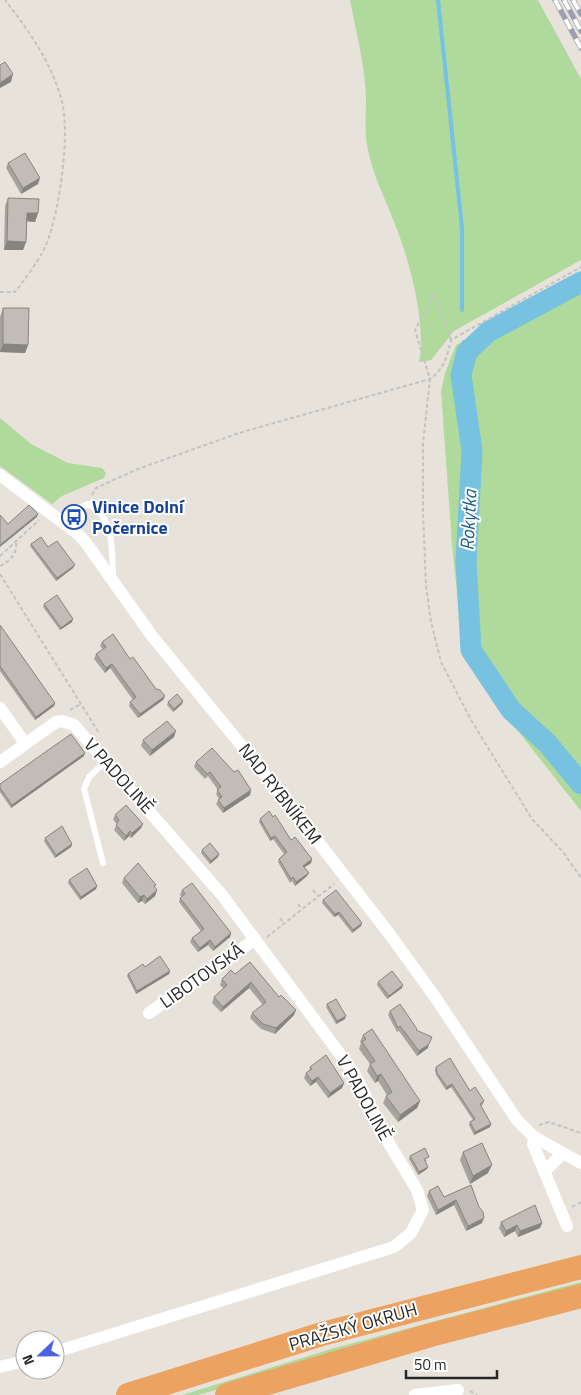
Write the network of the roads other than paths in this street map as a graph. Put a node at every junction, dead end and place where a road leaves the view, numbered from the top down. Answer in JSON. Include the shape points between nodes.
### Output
{"nodes":[{"id":1,"x":0,"y":475,"type":"edge"},
{"id":2,"x":65,"y":524,"type":"junction"},
{"id":3,"x":114,"y":584,"type":"junction"},
{"id":4,"x":0,"y":708,"type":"edge"},
{"id":5,"x":25,"y":743,"type":"junction"},
{"id":6,"x":106,"y":761,"type":"junction"},
{"id":7,"x":0,"y":762,"type":"edge"},
{"id":8,"x":104,"y":863,"type":"dead end"},
{"id":9,"x":254,"y":940,"type":"junction"},
{"id":10,"x":149,"y":1013,"type":"dead end"},
{"id":11,"x":534,"y":1137,"type":"junction"},
{"id":12,"x":563,"y":1153,"type":"junction"},
{"id":13,"x":581,"y":1162,"type":"edge"},
{"id":14,"x":545,"y":1171,"type":"junction"},
{"id":15,"x":567,"y":1226,"type":"dead end"},
{"id":16,"x":581,"y":1268,"type":"edge"},
{"id":17,"x":581,"y":1296,"type":"edge"},
{"id":18,"x":65,"y":1349,"type":"edge"},
{"id":19,"x":15,"y":1363,"type":"edge"},
{"id":20,"x":0,"y":1367,"type":"edge"},
{"id":21,"x":458,"y":1390,"type":"dead end"},
{"id":22,"x":128,"y":1395,"type":"edge"},
{"id":23,"x":227,"y":1395,"type":"edge"},
{"id":24,"x":415,"y":1395,"type":"edge"}],
"edges":[{"from":1,"to":2,"type":"street","name":"NAD RYBNÍKEM"},
{"from":2,"to":3,"type":"street","name":"NAD RYBNÍKEM","via":[[86,543]]},
{"from":2,"to":3,"type":"lane","via":[[78,508],[88,504],[98,508],[106,520],[110,538]]},
{"from":3,"to":11,"type":"street","name":"NAD RYBNÍKEM","via":[[344,876],[435,997],[503,1101]]},
{"from":4,"to":5,"type":"street"},
{"from":5,"to":6,"type":"street","name":"V PADOLINĚ","via":[[62,721],[74,726]]},
{"from":5,"to":7,"type":"street","name":"V PADOLINĚ"},
{"from":6,"to":8,"type":"lane","via":[[89,777],[84,789]]},
{"from":6,"to":9,"type":"street","name":"V PADOLINĚ","via":[[190,856]]},
{"from":9,"to":10,"type":"street","name":"LIBOTOVSKÁ"},
{"from":9,"to":18,"type":"street","name":"V PADOLINĚ","via":[[354,1073],[417,1190],[423,1210],[419,1222],[394,1247]]},
{"from":11,"to":12,"type":"street","name":"NAD RYBNÍKEM"},
{"from":11,"to":14,"type":"street","name":"NAD RYBNÍKEM","via":[[533,1144]]},
{"from":12,"to":13,"type":"street","name":"NAD RYBNÍKEM"},
{"from":12,"to":14,"type":"street"},
{"from":14,"to":15,"type":"street","name":"NAD RYBNÍKEM"},
{"from":16,"to":22,"type":"highway","name":"PRAŽSKÝ OKRUH","via":[[322,1334]]},
{"from":17,"to":23,"type":"highway","name":"PRAŽSKÝ OKRUH","via":[[431,1335]]},
{"from":19,"to":20,"type":"street"},
{"from":21,"to":24,"type":"street"}]}
